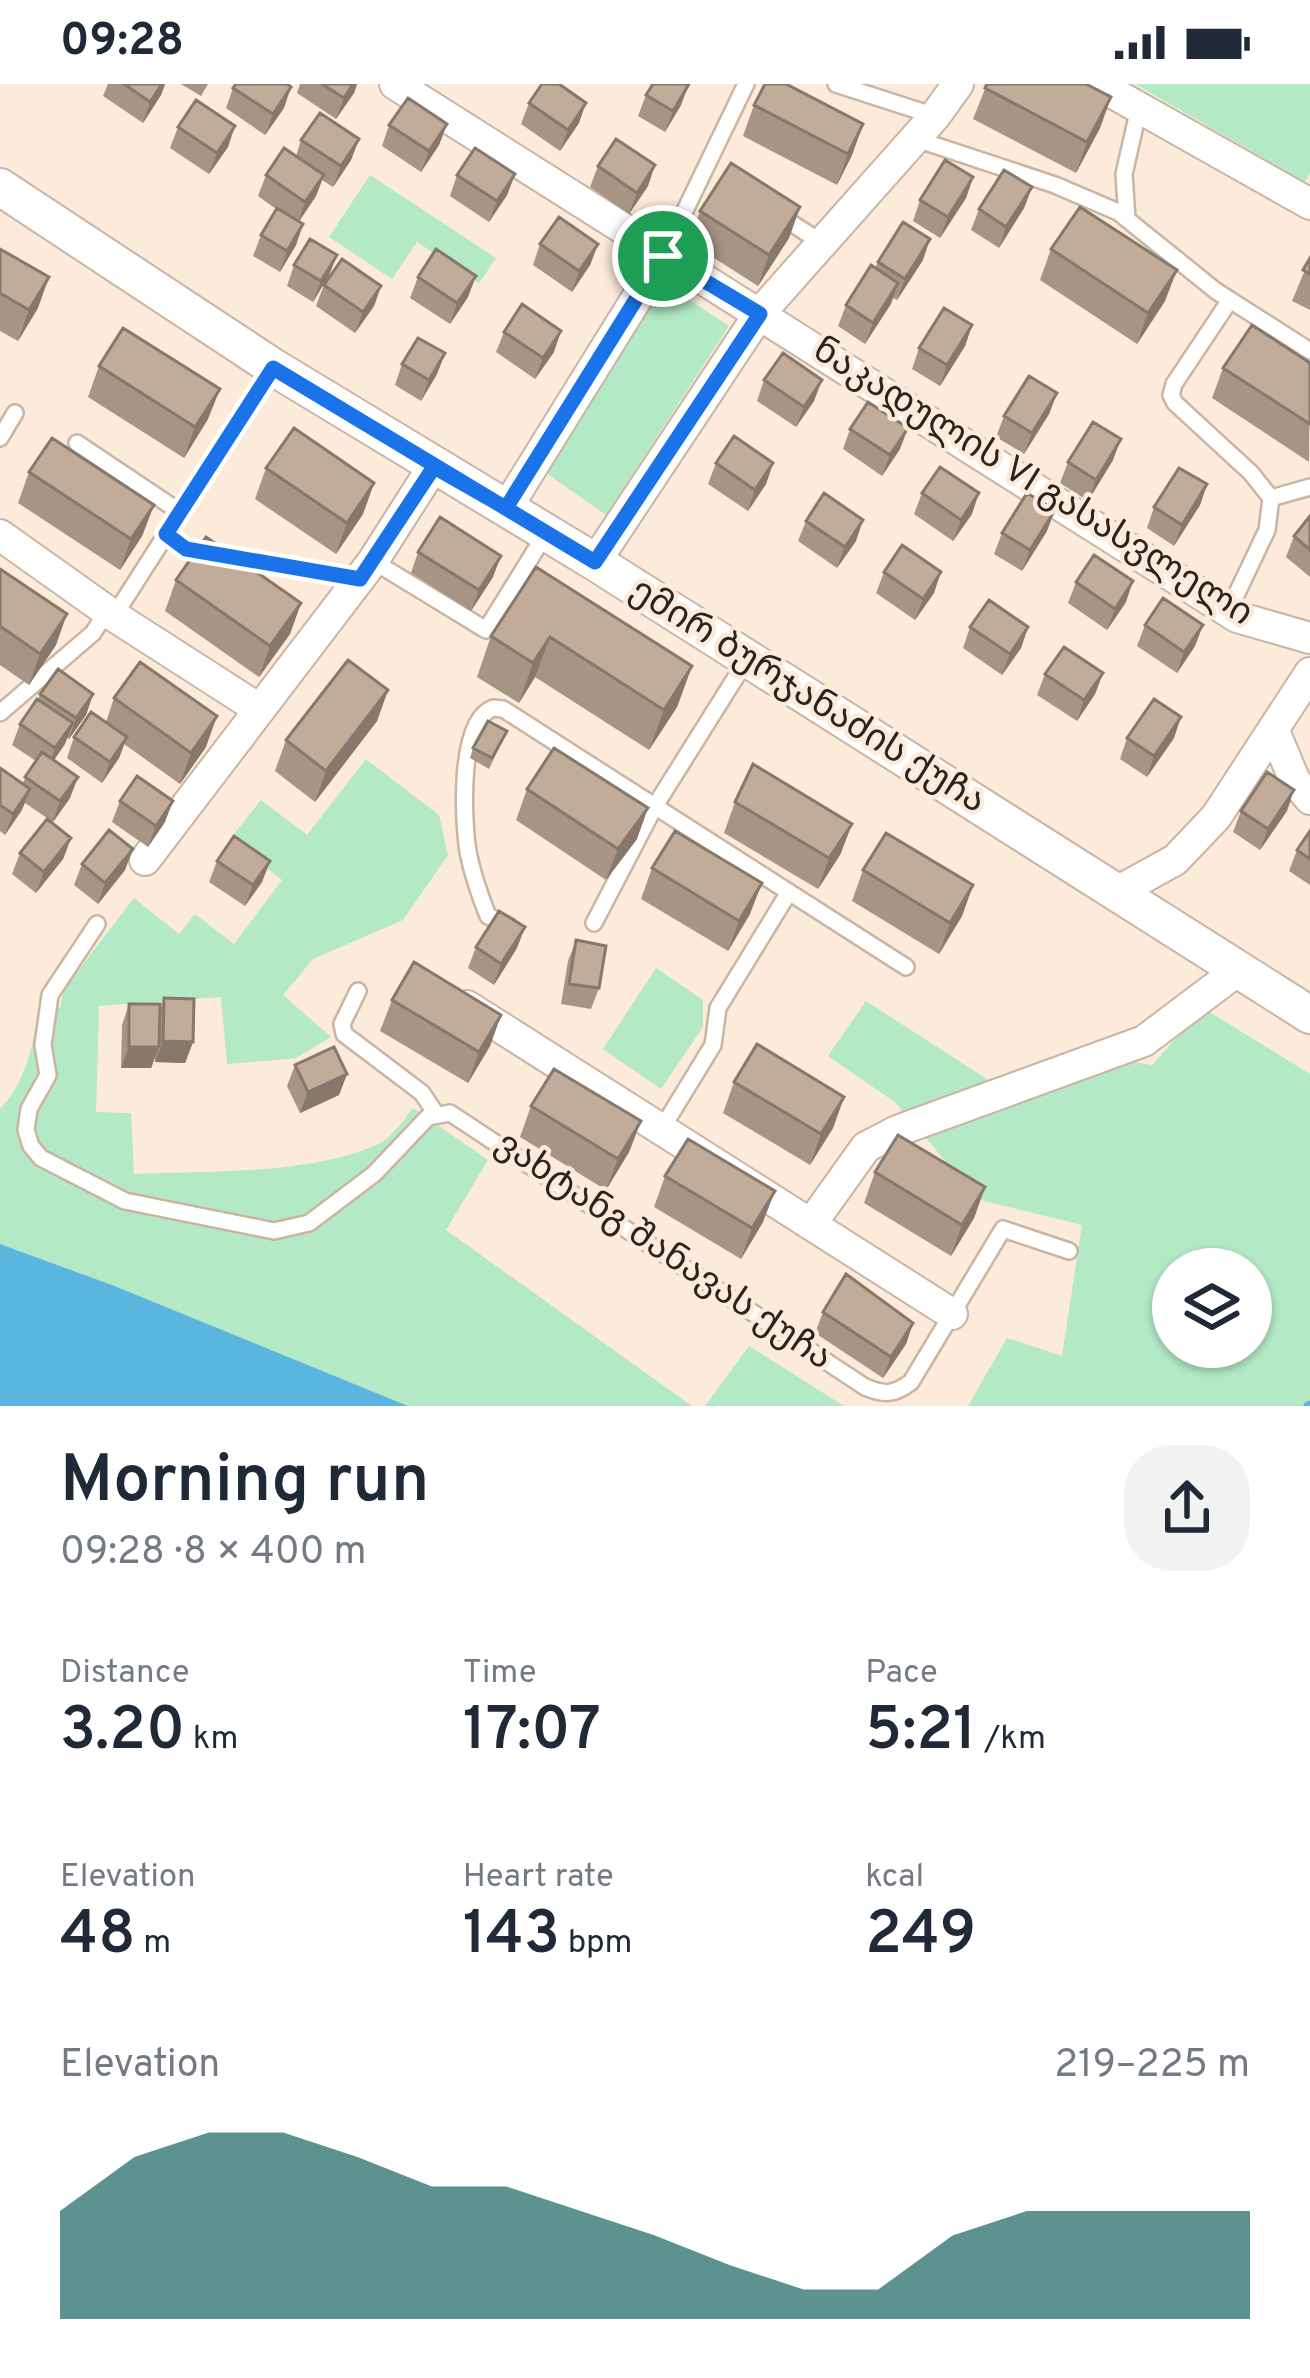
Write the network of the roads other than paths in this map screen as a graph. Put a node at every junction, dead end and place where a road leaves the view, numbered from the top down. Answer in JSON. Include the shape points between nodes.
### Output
{"nodes":[{"id":1,"x":395,"y":84,"type":"edge"},
{"id":2,"x":746,"y":84,"type":"edge"},
{"id":3,"x":836,"y":84,"type":"edge"},
{"id":4,"x":958,"y":84,"type":"edge"},
{"id":5,"x":1097,"y":84,"type":"edge"},
{"id":6,"x":1139,"y":108,"type":"junction"},
{"id":7,"x":926,"y":128,"type":"junction"},
{"id":8,"x":705,"y":169,"type":"junction"},
{"id":9,"x":725,"y":181,"type":"edge"},
{"id":10,"x":0,"y":187,"type":"edge"},
{"id":11,"x":1310,"y":204,"type":"edge"},
{"id":12,"x":764,"y":206,"type":"edge"},
{"id":13,"x":1127,"y":219,"type":"junction"},
{"id":14,"x":823,"y":243,"type":"junction"},
{"id":15,"x":663,"y":256,"type":"junction"},
{"id":16,"x":1230,"y":300,"type":"junction"},
{"id":17,"x":760,"y":314,"type":"junction"},
{"id":18,"x":1310,"y":351,"type":"edge"},
{"id":19,"x":273,"y":368,"type":"junction"},
{"id":20,"x":15,"y":413,"type":"dead end"},
{"id":21,"x":0,"y":437,"type":"edge"},
{"id":22,"x":77,"y":443,"type":"dead end"},
{"id":23,"x":434,"y":467,"type":"junction"},
{"id":24,"x":1310,"y":487,"type":"edge"},
{"id":25,"x":1271,"y":498,"type":"junction"},
{"id":26,"x":506,"y":508,"type":"junction"},
{"id":27,"x":181,"y":512,"type":"junction"},
{"id":28,"x":546,"y":533,"type":"junction"},
{"id":29,"x":166,"y":534,"type":"junction"},
{"id":30,"x":0,"y":536,"type":"edge"},
{"id":31,"x":595,"y":562,"type":"junction"},
{"id":32,"x":367,"y":570,"type":"junction"},
{"id":33,"x":1228,"y":612,"type":"junction"},
{"id":34,"x":111,"y":613,"type":"junction"},
{"id":35,"x":1310,"y":638,"type":"edge"},
{"id":36,"x":746,"y":661,"type":"junction"},
{"id":37,"x":1310,"y":673,"type":"edge"},
{"id":38,"x":259,"y":710,"type":"junction"},
{"id":39,"x":0,"y":713,"type":"edge"},
{"id":40,"x":1274,"y":731,"type":"junction"},
{"id":41,"x":1310,"y":799,"type":"edge"},
{"id":42,"x":656,"y":806,"type":"junction"},
{"id":43,"x":145,"y":860,"type":"dead end"},
{"id":44,"x":789,"y":892,"type":"junction"},
{"id":45,"x":1115,"y":893,"type":"junction"},
{"id":46,"x":594,"y":923,"type":"dead end"},
{"id":47,"x":97,"y":924,"type":"dead end"},
{"id":48,"x":512,"y":928,"type":"edge"},
{"id":49,"x":906,"y":967,"type":"dead end"},
{"id":50,"x":1237,"y":971,"type":"junction"},
{"id":51,"x":358,"y":991,"type":"dead end"},
{"id":52,"x":446,"y":993,"type":"edge"},
{"id":53,"x":1310,"y":1015,"type":"edge"},
{"id":54,"x":436,"y":1114,"type":"junction"},
{"id":55,"x":662,"y":1130,"type":"junction"},
{"id":56,"x":811,"y":1225,"type":"junction"},
{"id":57,"x":1069,"y":1251,"type":"dead end"},
{"id":58,"x":952,"y":1314,"type":"junction"}],
"edges":[{"from":1,"to":15,"type":"street","name":"ნაკადულის VI გასასვლელი"},
{"from":2,"to":8,"type":"lane"},
{"from":3,"to":7,"type":"lane"},
{"from":4,"to":7,"type":"street"},
{"from":5,"to":6,"type":"street"},
{"from":6,"to":11,"type":"street"},
{"from":6,"to":13,"type":"lane","via":[[1124,174]]},
{"from":7,"to":13,"type":"lane"},
{"from":7,"to":14,"type":"street"},
{"from":8,"to":9,"type":"lane"},
{"from":8,"to":15,"type":"lane"},
{"from":10,"to":19,"type":"street","name":"ემირ ბურჯანაძის ქუჩა"},
{"from":12,"to":14,"type":"lane"},
{"from":13,"to":16,"type":"lane"},
{"from":14,"to":17,"type":"street"},
{"from":15,"to":17,"type":"street","name":"ნაკადულის VI გასასვლელი"},
{"from":15,"to":26,"type":"street"},
{"from":16,"to":18,"type":"lane"},
{"from":16,"to":25,"type":"lane","via":[[1172,395]]},
{"from":17,"to":31,"type":"street"},
{"from":17,"to":33,"type":"street","name":"ნაკადულის VI გასასვლელი"},
{"from":19,"to":23,"type":"street","name":"ემირ ბურჯანაძის ქუჩა"},
{"from":19,"to":27,"type":"lane"},
{"from":20,"to":21,"type":"lane"},
{"from":22,"to":27,"type":"lane"},
{"from":23,"to":26,"type":"street","name":"ემირ ბურჯანაძის ქუჩა"},
{"from":23,"to":32,"type":"street"},
{"from":24,"to":25,"type":"lane"},
{"from":25,"to":33,"type":"lane","via":[[1267,530]]},
{"from":26,"to":28,"type":"street","name":"ემირ ბურჯანაძის ქუჩა"},
{"from":27,"to":29,"type":"lane"},
{"from":28,"to":31,"type":"street","name":"ემირ ბურჯანაძის ქუჩა"},
{"from":28,"to":32,"type":"lane","via":[[486,630]]},
{"from":29,"to":32,"type":"lane","via":[[186,549]]},
{"from":29,"to":34,"type":"lane"},
{"from":30,"to":34,"type":"street"},
{"from":31,"to":36,"type":"street","name":"ემირ ბურჯანაძის ქუჩა"},
{"from":32,"to":38,"type":"street"},
{"from":33,"to":35,"type":"street","name":"ნაკადულის VI გასასვლელი"},
{"from":34,"to":38,"type":"street"},
{"from":34,"to":39,"type":"lane"},
{"from":36,"to":42,"type":"lane"},
{"from":36,"to":45,"type":"street","name":"ემირ ბურჯანაძის ქუჩა"},
{"from":37,"to":40,"type":"street"},
{"from":38,"to":43,"type":"street"},
{"from":40,"to":41,"type":"street"},
{"from":40,"to":45,"type":"street","via":[[1216,817],[1174,860]]},
{"from":42,"to":44,"type":"lane"},
{"from":42,"to":46,"type":"lane"},
{"from":42,"to":48,"type":"lane","via":[[503,709],[483,711],[466,756],[468,851],[488,916]]},
{"from":44,"to":49,"type":"lane"},
{"from":44,"to":55,"type":"lane","via":[[718,1008],[713,1045]]},
{"from":45,"to":50,"type":"street","name":"ემირ ბურჯანაძის ქუჩა"},
{"from":47,"to":54,"type":"lane","via":[[50,994],[47,1075],[26,1130],[41,1158],[124,1201],[274,1232],[309,1223]]},
{"from":50,"to":53,"type":"street","name":"ემირ ბურჯანაძის ქუჩა"},
{"from":50,"to":56,"type":"street","via":[[1144,1041],[866,1147]]},
{"from":51,"to":54,"type":"lane","via":[[344,1034],[422,1093]]},
{"from":52,"to":55,"type":"street"},
{"from":54,"to":58,"type":"lane","name":"ვახტანგ შანავას ქუჩა","via":[[464,1118],[881,1394],[911,1382]]},
{"from":55,"to":56,"type":"street"},
{"from":56,"to":58,"type":"street"},
{"from":57,"to":58,"type":"lane","via":[[1003,1229]]}]}
